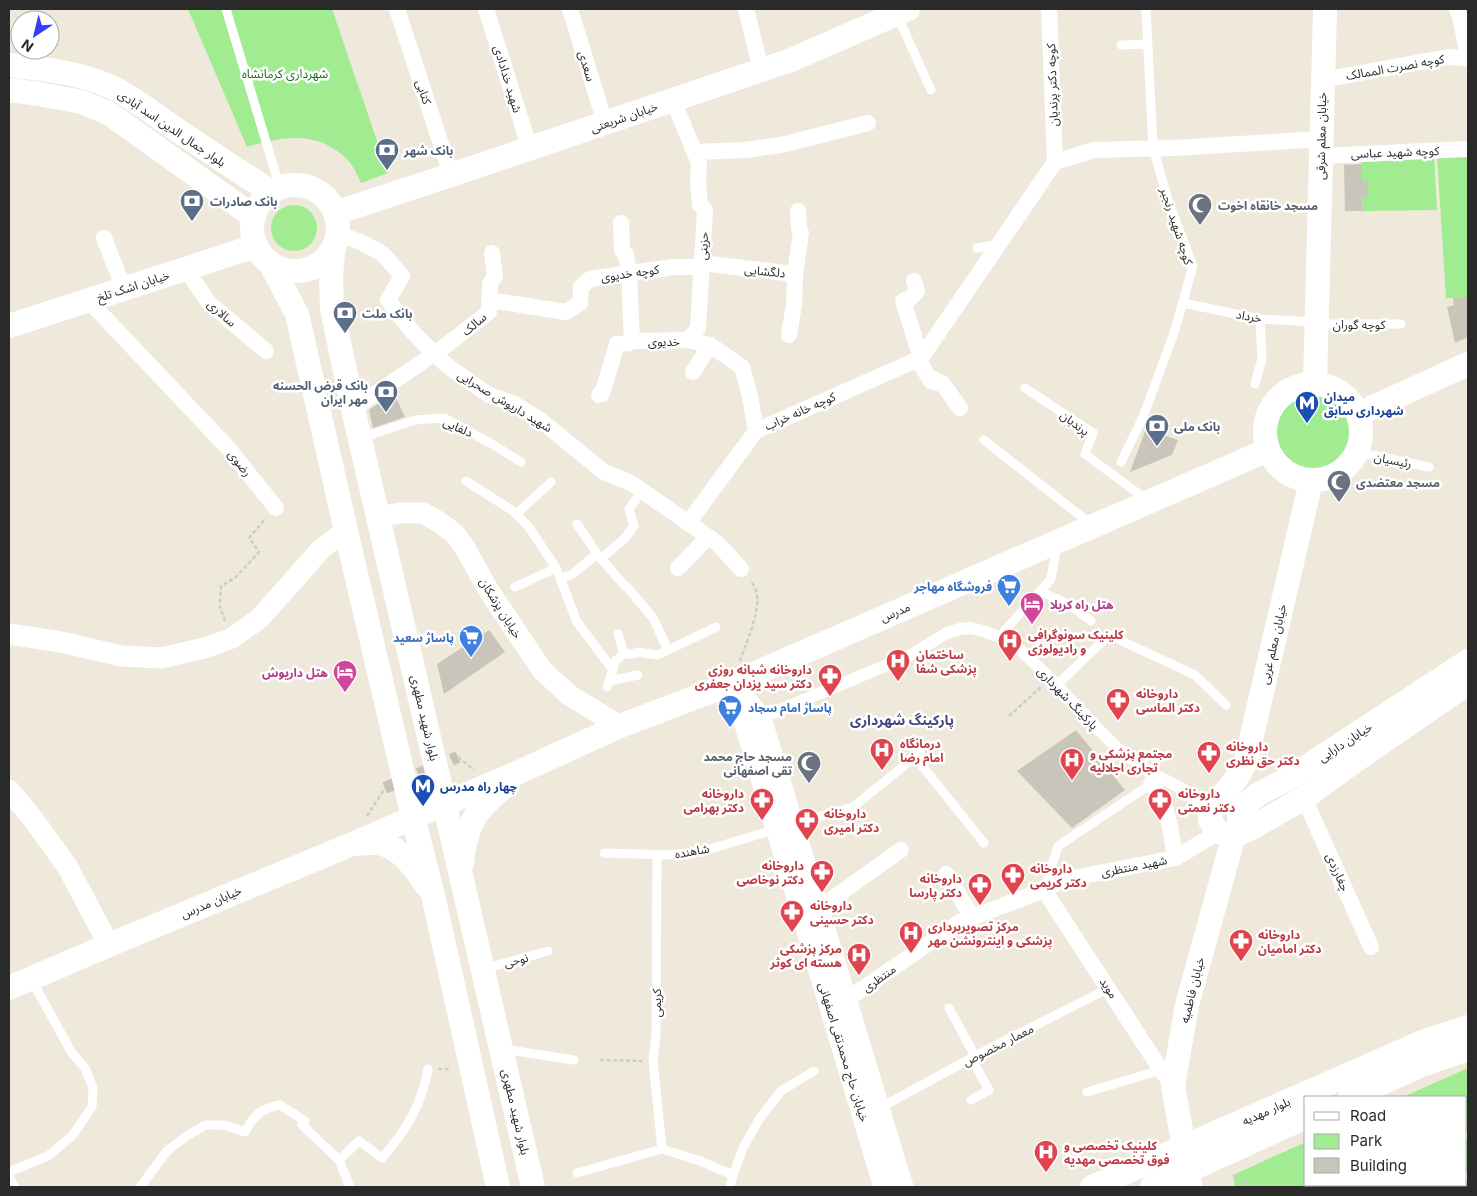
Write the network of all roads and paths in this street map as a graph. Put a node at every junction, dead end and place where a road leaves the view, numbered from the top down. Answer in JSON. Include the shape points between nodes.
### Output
{"nodes":[{"id":1,"x":226,"y":9,"type":"edge"},
{"id":2,"x":397,"y":9,"type":"edge"},
{"id":3,"x":486,"y":9,"type":"edge"},
{"id":4,"x":570,"y":9,"type":"edge"},
{"id":5,"x":746,"y":9,"type":"edge"},
{"id":6,"x":1049,"y":9,"type":"edge"},
{"id":7,"x":1146,"y":9,"type":"edge"},
{"id":8,"x":1325,"y":9,"type":"edge"},
{"id":9,"x":1457,"y":9,"type":"edge"},
{"id":10,"x":890,"y":13,"type":"edge"},
{"id":11,"x":1148,"y":44,"type":"junction"},
{"id":12,"x":1121,"y":45,"type":"dead end"},
{"id":13,"x":1468,"y":58,"type":"edge"},
{"id":14,"x":9,"y":65,"type":"edge"},
{"id":15,"x":761,"y":70,"type":"junction"},
{"id":16,"x":1322,"y":80,"type":"junction"},
{"id":17,"x":9,"y":90,"type":"edge"},
{"id":18,"x":931,"y":90,"type":"dead end"},
{"id":19,"x":673,"y":100,"type":"junction"},
{"id":20,"x":605,"y":123,"type":"junction"},
{"id":21,"x":868,"y":123,"type":"dead end"},
{"id":22,"x":1321,"y":147,"type":"junction"},
{"id":23,"x":1153,"y":148,"type":"junction"},
{"id":24,"x":530,"y":149,"type":"junction"},
{"id":25,"x":1468,"y":149,"type":"edge"},
{"id":26,"x":695,"y":152,"type":"junction"},
{"id":27,"x":1055,"y":162,"type":"junction"},
{"id":28,"x":451,"y":176,"type":"junction"},
{"id":29,"x":276,"y":190,"type":"junction"},
{"id":30,"x":798,"y":211,"type":"dead end"},
{"id":31,"x":254,"y":217,"type":"junction"},
{"id":32,"x":620,"y":223,"type":"dead end"},
{"id":33,"x":335,"y":231,"type":"junction"},
{"id":34,"x":104,"y":238,"type":"dead end"},
{"id":35,"x":999,"y":244,"type":"junction"},
{"id":36,"x":978,"y":248,"type":"dead end"},
{"id":37,"x":492,"y":253,"type":"dead end"},
{"id":38,"x":263,"y":254,"type":"junction"},
{"id":39,"x":702,"y":267,"type":"junction"},
{"id":40,"x":186,"y":269,"type":"junction"},
{"id":41,"x":629,"y":273,"type":"junction"},
{"id":42,"x":796,"y":274,"type":"junction"},
{"id":43,"x":914,"y":281,"type":"dead end"},
{"id":44,"x":124,"y":289,"type":"junction"},
{"id":45,"x":489,"y":300,"type":"junction"},
{"id":46,"x":89,"y":301,"type":"junction"},
{"id":47,"x":1183,"y":302,"type":"junction"},
{"id":48,"x":1260,"y":319,"type":"junction"},
{"id":49,"x":1316,"y":323,"type":"junction"},
{"id":50,"x":1401,"y":324,"type":"dead end"},
{"id":51,"x":9,"y":326,"type":"edge"},
{"id":52,"x":789,"y":336,"type":"dead end"},
{"id":53,"x":688,"y":340,"type":"junction"},
{"id":54,"x":632,"y":341,"type":"junction"},
{"id":55,"x":710,"y":345,"type":"junction"},
{"id":56,"x":266,"y":351,"type":"dead end"},
{"id":57,"x":434,"y":354,"type":"junction"},
{"id":58,"x":921,"y":358,"type":"junction"},
{"id":59,"x":1468,"y":364,"type":"edge"},
{"id":60,"x":693,"y":372,"type":"dead end"},
{"id":61,"x":1256,"y":384,"type":"dead end"},
{"id":62,"x":1314,"y":384,"type":"junction"},
{"id":63,"x":1025,"y":388,"type":"dead end"},
{"id":64,"x":599,"y":395,"type":"dead end"},
{"id":65,"x":960,"y":408,"type":"dead end"},
{"id":66,"x":353,"y":409,"type":"junction"},
{"id":67,"x":1358,"y":414,"type":"junction"},
{"id":68,"x":756,"y":431,"type":"junction"},
{"id":69,"x":360,"y":438,"type":"junction"},
{"id":70,"x":984,"y":440,"type":"dead end"},
{"id":71,"x":1268,"y":450,"type":"junction"},
{"id":72,"x":1357,"y":452,"type":"junction"},
{"id":73,"x":521,"y":462,"type":"dead end"},
{"id":74,"x":1121,"y":462,"type":"dead end"},
{"id":75,"x":1429,"y":467,"type":"dead end"},
{"id":76,"x":466,"y":481,"type":"dead end"},
{"id":77,"x":1312,"y":481,"type":"junction"},
{"id":78,"x":550,"y":482,"type":"dead end"},
{"id":79,"x":642,"y":491,"type":"junction"},
{"id":80,"x":1149,"y":502,"type":"junction"},
{"id":81,"x":276,"y":508,"type":"joint"},
{"id":82,"x":516,"y":514,"type":"junction"},
{"id":83,"x":378,"y":517,"type":"junction"},
{"id":84,"x":688,"y":523,"type":"junction"},
{"id":85,"x":577,"y":524,"type":"dead end"},
{"id":86,"x":1093,"y":526,"type":"junction"},
{"id":87,"x":346,"y":530,"type":"junction"},
{"id":88,"x":708,"y":537,"type":"junction"},
{"id":89,"x":1058,"y":542,"type":"junction"},
{"id":90,"x":599,"y":556,"type":"junction"},
{"id":91,"x":556,"y":568,"type":"junction"},
{"id":92,"x":678,"y":568,"type":"dead end"},
{"id":93,"x":741,"y":569,"type":"joint"},
{"id":94,"x":560,"y":578,"type":"junction"},
{"id":95,"x":515,"y":587,"type":"dead end"},
{"id":96,"x":1040,"y":591,"type":"junction"},
{"id":97,"x":1091,"y":621,"type":"dead end"},
{"id":98,"x":716,"y":627,"type":"dead end"},
{"id":99,"x":9,"y":634,"type":"edge"},
{"id":100,"x":618,"y":634,"type":"dead end"},
{"id":101,"x":999,"y":636,"type":"junction"},
{"id":102,"x":232,"y":638,"type":"junction"},
{"id":103,"x":668,"y":650,"type":"junction"},
{"id":104,"x":624,"y":654,"type":"junction"},
{"id":105,"x":1468,"y":661,"type":"edge"},
{"id":106,"x":613,"y":670,"type":"junction"},
{"id":107,"x":638,"y":675,"type":"dead end"},
{"id":108,"x":1054,"y":682,"type":"junction"},
{"id":109,"x":733,"y":683,"type":"junction"},
{"id":110,"x":1468,"y":684,"type":"edge"},
{"id":111,"x":1226,"y":705,"type":"dead end"},
{"id":112,"x":1009,"y":716,"type":"dead end"},
{"id":113,"x":760,"y":718,"type":"junction"},
{"id":114,"x":620,"y":726,"type":"junction"},
{"id":115,"x":458,"y":757,"type":"dead end"},
{"id":116,"x":474,"y":770,"type":"dead end"},
{"id":117,"x":521,"y":772,"type":"junction"},
{"id":118,"x":1151,"y":784,"type":"joint"},
{"id":119,"x":1277,"y":785,"type":"junction"},
{"id":120,"x":385,"y":788,"type":"tunnel mouth"},
{"id":121,"x":9,"y":790,"type":"edge"},
{"id":122,"x":1296,"y":802,"type":"junction"},
{"id":123,"x":445,"y":804,"type":"junction"},
{"id":124,"x":366,"y":818,"type":"dead end"},
{"id":125,"x":413,"y":818,"type":"junction"},
{"id":126,"x":1225,"y":822,"type":"junction"},
{"id":127,"x":785,"y":826,"type":"junction"},
{"id":128,"x":984,"y":843,"type":"dead end"},
{"id":129,"x":350,"y":845,"type":"junction"},
{"id":130,"x":901,"y":850,"type":"dead end"},
{"id":131,"x":604,"y":853,"type":"dead end"},
{"id":132,"x":657,"y":855,"type":"junction"},
{"id":133,"x":1175,"y":858,"type":"junction"},
{"id":134,"x":946,"y":874,"type":"dead end"},
{"id":135,"x":462,"y":878,"type":"junction"},
{"id":136,"x":1044,"y":890,"type":"junction"},
{"id":137,"x":433,"y":895,"type":"junction"},
{"id":138,"x":819,"y":908,"type":"junction"},
{"id":139,"x":972,"y":917,"type":"junction"},
{"id":140,"x":109,"y":945,"type":"junction"},
{"id":141,"x":1371,"y":947,"type":"dead end"},
{"id":142,"x":548,"y":951,"type":"dead end"},
{"id":143,"x":484,"y":969,"type":"junction"},
{"id":144,"x":31,"y":978,"type":"junction"},
{"id":145,"x":9,"y":988,"type":"edge"},
{"id":146,"x":1109,"y":988,"type":"junction"},
{"id":147,"x":846,"y":1000,"type":"junction"},
{"id":148,"x":949,"y":1008,"type":"dead end"},
{"id":149,"x":493,"y":1011,"type":"junction"},
{"id":150,"x":461,"y":1021,"type":"junction"},
{"id":151,"x":1468,"y":1027,"type":"edge"},
{"id":152,"x":502,"y":1049,"type":"junction"},
{"id":153,"x":1468,"y":1049,"type":"edge"},
{"id":154,"x":973,"y":1057,"type":"junction"},
{"id":155,"x":574,"y":1060,"type":"dead end"},
{"id":156,"x":600,"y":1060,"type":"dead end"},
{"id":157,"x":653,"y":1061,"type":"junction"},
{"id":158,"x":428,"y":1069,"type":"dead end"},
{"id":159,"x":814,"y":1071,"type":"dead end"},
{"id":160,"x":1167,"y":1078,"type":"junction"},
{"id":161,"x":1087,"y":1092,"type":"dead end"},
{"id":162,"x":1313,"y":1096,"type":"edge"},
{"id":163,"x":1352,"y":1096,"type":"edge"},
{"id":164,"x":971,"y":1100,"type":"dead end"},
{"id":165,"x":1304,"y":1100,"type":"edge"},
{"id":166,"x":888,"y":1102,"type":"dead end"},
{"id":167,"x":1304,"y":1118,"type":"edge"},
{"id":168,"x":662,"y":1149,"type":"junction"},
{"id":169,"x":1184,"y":1159,"type":"edge"},
{"id":170,"x":338,"y":1160,"type":"junction"},
{"id":171,"x":9,"y":1172,"type":"edge"},
{"id":172,"x":577,"y":1174,"type":"dead end"},
{"id":173,"x":733,"y":1175,"type":"junction"},
{"id":174,"x":1233,"y":1175,"type":"dead end"},
{"id":175,"x":9,"y":1177,"type":"edge"},
{"id":176,"x":15,"y":1187,"type":"edge"},
{"id":177,"x":140,"y":1187,"type":"edge"},
{"id":178,"x":351,"y":1187,"type":"edge"},
{"id":179,"x":498,"y":1187,"type":"edge"},
{"id":180,"x":533,"y":1187,"type":"edge"},
{"id":181,"x":730,"y":1187,"type":"edge"},
{"id":182,"x":884,"y":1187,"type":"edge"},
{"id":183,"x":903,"y":1187,"type":"edge"},
{"id":184,"x":1092,"y":1187,"type":"edge"},
{"id":185,"x":1152,"y":1187,"type":"edge"},
{"id":186,"x":1254,"y":1187,"type":"edge"}],
"edges":[{"from":1,"to":29,"type":"lane"},
{"from":2,"to":28,"type":"street","name":"کتابی"},
{"from":3,"to":24,"type":"street","name":"شهید خدادادی"},
{"from":4,"to":20,"type":"street","name":"سعدی"},
{"from":5,"to":15,"type":"street"},
{"from":6,"to":27,"type":"street","name":"کوچه دکتر پرندیان"},
{"from":7,"to":11,"type":"lane","name":"کوچه شهید رنجبر"},
{"from":8,"to":16,"type":"main road","name":"خیابان معلم شرقی"},
{"from":9,"to":13,"type":"street"},
{"from":10,"to":15,"type":"main road","name":"خیابان شریعتی","via":[[791,60]]},
{"from":10,"to":18,"type":"lane"},
{"from":11,"to":12,"type":"lane"},
{"from":11,"to":23,"type":"lane","name":"کوچه شهید رنجبر"},
{"from":13,"to":16,"type":"street","name":"کوچه نصرت الممالک","via":[[1448,57]]},
{"from":14,"to":29,"type":"main road","name":"بلوار جمال الدین اسد آبادی","via":[[53,70],[110,86],[238,172]]},
{"from":15,"to":19,"type":"main road","name":"خیابان شریعتی"},
{"from":16,"to":22,"type":"main road","name":"خیابان معلم شرقی"},
{"from":17,"to":31,"type":"main road","name":"بلوار جمال الدین اسد آبادی","via":[[82,102],[110,114]]},
{"from":19,"to":20,"type":"main road","name":"خیابان شریعتی"},
{"from":19,"to":26,"type":"street","name":"حزینی"},
{"from":20,"to":24,"type":"main road","name":"خیابان شریعتی"},
{"from":21,"to":26,"type":"street","via":[[781,145]]},
{"from":22,"to":23,"type":"street","name":"کوچه شهید عباسی"},
{"from":22,"to":25,"type":"street","name":"کوچه شهید عباسی"},
{"from":22,"to":49,"type":"main road","name":"خیابان معلم شرقی"},
{"from":23,"to":27,"type":"street","name":"کوچه شهید عباسی","via":[[1094,150]]},
{"from":23,"to":47,"type":"lane","name":"کوچه شهید رنجبر","via":[[1193,266]]},
{"from":24,"to":28,"type":"main road","name":"خیابان شریعتی"},
{"from":26,"to":39,"type":"street","name":"حزینی","via":[[699,163],[700,205],[705,210]]},
{"from":27,"to":35,"type":"street"},
{"from":28,"to":33,"type":"main road","name":"خیابان شریعتی"},
{"from":29,"to":31,"type":"main road","via":[[264,198]]},
{"from":29,"to":33,"type":"main road","via":[[293,185],[318,192],[328,201]]},
{"from":30,"to":42,"type":"street","name":"دلگشایی","via":[[801,233]]},
{"from":31,"to":38,"type":"main road","via":[[253,236]]},
{"from":32,"to":41,"type":"street","name":"خدیوی","via":[[622,250]]},
{"from":33,"to":38,"type":"main road","via":[[325,258],[313,267],[299,271],[284,270]]},
{"from":33,"to":57,"type":"street","name":"شهید داریوش صحرایی","via":[[384,254],[402,276],[388,300]]},
{"from":33,"to":66,"type":"main road","name":"بلوار شهید مطهری","via":[[332,309]]},
{"from":34,"to":44,"type":"street"},
{"from":35,"to":36,"type":"lane"},
{"from":35,"to":58,"type":"street"},
{"from":37,"to":45,"type":"street","name":"سالک","via":[[496,276],[490,284]]},
{"from":38,"to":40,"type":"main road","name":"خیابان اشک تلخ"},
{"from":38,"to":87,"type":"main road","via":[[297,314]]},
{"from":39,"to":41,"type":"street","name":"کوچه خدیوی"},
{"from":39,"to":42,"type":"street","name":"دلگشایی","via":[[709,264]]},
{"from":39,"to":53,"type":"street","name":"حزینی","via":[[698,328]]},
{"from":40,"to":44,"type":"main road","name":"خیابان اشک تلخ"},
{"from":40,"to":56,"type":"street","name":"سالاری","via":[[209,303]]},
{"from":41,"to":45,"type":"street","name":"کوچه خدیوی","via":[[590,278],[581,287],[580,303],[566,312]]},
{"from":41,"to":54,"type":"street","name":"خدیوی"},
{"from":42,"to":52,"type":"street"},
{"from":43,"to":58,"type":"street","via":[[917,291],[903,301]]},
{"from":44,"to":46,"type":"main road","name":"خیابان اشک تلخ"},
{"from":45,"to":57,"type":"street","name":"سالک","via":[[489,312]]},
{"from":46,"to":51,"type":"main road","name":"خیابان اشک تلخ"},
{"from":46,"to":81,"type":"street","name":"رضوی","via":[[228,448]]},
{"from":47,"to":48,"type":"lane","name":"خرداد"},
{"from":47,"to":74,"type":"lane","name":"کوچه شهید رنجبر","via":[[1143,417]]},
{"from":48,"to":49,"type":"lane","name":"خرداد"},
{"from":48,"to":61,"type":"lane","via":[[1262,359]]},
{"from":49,"to":50,"type":"lane","name":"کوچه گوران"},
{"from":49,"to":62,"type":"main road","name":"خیابان معلم شرقی"},
{"from":53,"to":54,"type":"street","name":"خدیوی"},
{"from":53,"to":55,"type":"street","name":"خدیوی"},
{"from":54,"to":64,"type":"street","via":[[617,344],[605,386]]},
{"from":55,"to":60,"type":"street"},
{"from":55,"to":68,"type":"street","name":"خدیوی","via":[[742,366]]},
{"from":57,"to":66,"type":"street"},
{"from":57,"to":79,"type":"street","name":"شهید داریوش صحرایی","via":[[489,394],[539,419],[604,472],[631,482]]},
{"from":58,"to":65,"type":"street","via":[[920,363],[931,381],[934,379],[942,384]]},
{"from":58,"to":68,"type":"street","name":"کوچه خانه خراب"},
{"from":59,"to":67,"type":"main road"},
{"from":62,"to":67,"type":"main road","via":[[1341,392]]},
{"from":62,"to":71,"type":"main road","via":[[1298,386],[1273,404],[1264,434]]},
{"from":63,"to":80,"type":"lane","name":"پرندبان","via":[[1093,433],[1085,454]]},
{"from":66,"to":69,"type":"main road","name":"بلوار شهید مطهری"},
{"from":67,"to":72,"type":"main road","via":[[1362,427]]},
{"from":68,"to":84,"type":"street","name":"کوچه خانه خراب"},
{"from":69,"to":73,"type":"lane","name":"دلفایی","via":[[415,420],[444,418]]},
{"from":69,"to":83,"type":"main road","name":"بلوار شهید مطهری"},
{"from":70,"to":86,"type":"lane"},
{"from":71,"to":77,"type":"main road","via":[[1285,472]]},
{"from":71,"to":80,"type":"main road","name":"مدرس"},
{"from":72,"to":75,"type":"lane","name":"رئیسیان"},
{"from":72,"to":77,"type":"main road","via":[[1339,474]]},
{"from":76,"to":82,"type":"lane"},
{"from":77,"to":126,"type":"main road","name":"خیابان معلم غربی","via":[[1246,761],[1238,776]]},
{"from":78,"to":82,"type":"lane"},
{"from":79,"to":84,"type":"street","name":"شهید داریوش صحرایی"},
{"from":79,"to":90,"type":"lane","via":[[629,509],[634,526],[625,538]]},
{"from":80,"to":86,"type":"main road","name":"مدرس"},
{"from":81,"to":102,"type":"path","via":[[249,538],[260,552],[236,577],[221,586],[220,607]]},
{"from":82,"to":91,"type":"lane","via":[[529,526]]},
{"from":83,"to":87,"type":"main road"},
{"from":83,"to":114,"type":"street","name":"خیابان پزشکان","via":[[400,512],[422,513],[454,533],[542,670],[569,695]]},
{"from":83,"to":123,"type":"main road","name":"بلوار شهید مطهری"},
{"from":84,"to":88,"type":"street","name":"شهید داریوش صحرایی"},
{"from":85,"to":90,"type":"lane"},
{"from":86,"to":89,"type":"main road","name":"مدرس"},
{"from":87,"to":102,"type":"street","via":[[322,548],[260,618]]},
{"from":87,"to":125,"type":"main road"},
{"from":88,"to":92,"type":"street"},
{"from":88,"to":93,"type":"street","name":"شهید داریوش صحرایی"},
{"from":89,"to":96,"type":"lane","via":[[1051,579]]},
{"from":89,"to":109,"type":"main road","name":"مدرس"},
{"from":90,"to":94,"type":"lane","via":[[571,575]]},
{"from":90,"to":103,"type":"lane","via":[[653,618]]},
{"from":91,"to":94,"type":"lane"},
{"from":91,"to":95,"type":"lane"},
{"from":93,"to":109,"type":"path","via":[[756,590],[757,602]]},
{"from":94,"to":106,"type":"lane","via":[[577,622]]},
{"from":96,"to":97,"type":"lane","via":[[1070,605]]},
{"from":96,"to":101,"type":"lane"},
{"from":98,"to":103,"type":"lane"},
{"from":99,"to":102,"type":"street","via":[[122,656],[162,658]]},
{"from":100,"to":104,"type":"lane"},
{"from":101,"to":108,"type":"street","name":"پارکینگ شهرداری","via":[[1015,646]]},
{"from":101,"to":113,"type":"street","name":"پارکینگ شهرداری","via":[[971,628],[947,633],[911,655]]},
{"from":103,"to":104,"type":"lane","via":[[658,655]]},
{"from":104,"to":106,"type":"lane","via":[[615,660]]},
{"from":105,"to":119,"type":"main road","name":"خیابان دارایی"},
{"from":106,"to":107,"type":"lane","via":[[608,684]]},
{"from":108,"to":111,"type":"lane","via":[[1109,635],[1195,675]]},
{"from":108,"to":112,"type":"path"},
{"from":108,"to":126,"type":"street","name":"پارکینگ شهرداری","via":[[1117,748],[1148,771],[1181,788]]},
{"from":109,"to":113,"type":"street","name":"خیابان حاج محمدتقی اصفهانی"},
{"from":109,"to":114,"type":"main road","name":"مدرس"},
{"from":109,"to":127,"type":"street","name":"خیابان حاج محمدتقی اصفهانی"},
{"from":110,"to":122,"type":"main road","name":"خیابان دارایی"},
{"from":113,"to":127,"type":"street","name":"خیابان حاج محمدتقی اصفهانی"},
{"from":114,"to":117,"type":"main road","name":"مدرس"},
{"from":115,"to":116,"type":"path"},
{"from":117,"to":123,"type":"main road","name":"مدرس"},
{"from":117,"to":135,"type":"main road","via":[[477,813],[469,829],[463,855]]},
{"from":118,"to":133,"type":"street","via":[[1163,800]]},
{"from":118,"to":136,"type":"lane","via":[[1058,846]]},
{"from":119,"to":122,"type":"main road","via":[[1276,799],[1282,806]]},
{"from":119,"to":126,"type":"main road","name":"خیابان دارایی","via":[[1251,800],[1238,819]]},
{"from":120,"to":124,"type":"path"},
{"from":121,"to":140,"type":"street","via":[[67,866]]},
{"from":122,"to":126,"type":"main road","name":"خیابان دارایی"},
{"from":122,"to":141,"type":"street","name":"چغارزدی"},
{"from":123,"to":125,"type":"main road","name":"خیابان مدرس"},
{"from":123,"to":135,"type":"main road","name":"بلوار شهید مطهری"},
{"from":125,"to":129,"type":"main road","name":"خیابان مدرس"},
{"from":125,"to":137,"type":"main road"},
{"from":126,"to":133,"type":"street","name":"شهید منتظری"},
{"from":126,"to":160,"type":"main road","name":"خیابان فاطمیه","via":[[1187,1005]]},
{"from":127,"to":128,"type":"lane","name":"شاهنده","via":[[853,807],[918,755]]},
{"from":127,"to":132,"type":"lane","name":"شاهنده","via":[[703,850]]},
{"from":127,"to":138,"type":"street","name":"خیابان حاج محمدتقی اصفهانی"},
{"from":127,"to":182,"type":"street","name":"خیابان حاج محمدتقی اصفهانی"},
{"from":129,"to":137,"type":"main road","via":[[378,843],[395,850],[412,865]]},
{"from":129,"to":140,"type":"main road","name":"خیابان مدرس"},
{"from":130,"to":138,"type":"street"},
{"from":131,"to":132,"type":"lane","name":"شاهنده"},
{"from":132,"to":157,"type":"lane","name":"کریمی","via":[[656,1036]]},
{"from":133,"to":136,"type":"street","name":"شهید منتظری","via":[[1063,880]]},
{"from":134,"to":139,"type":"street"},
{"from":135,"to":143,"type":"main road","name":"بلوار شهید مطهری"},
{"from":136,"to":139,"type":"street","name":"منتظری"},
{"from":136,"to":146,"type":"street","name":"موید"},
{"from":137,"to":150,"type":"main road"},
{"from":138,"to":147,"type":"street","name":"خیابان حاج محمدتقی اصفهانی"},
{"from":139,"to":147,"type":"street","name":"منتظری"},
{"from":140,"to":144,"type":"main road","name":"خیابان مدرس"},
{"from":142,"to":143,"type":"lane","name":"نوحی"},
{"from":143,"to":149,"type":"main road","name":"بلوار شهید مطهری"},
{"from":144,"to":145,"type":"main road","name":"خیابان مدرس"},
{"from":144,"to":171,"type":"lane","via":[[72,1053],[85,1068],[93,1088],[92,1107],[72,1136],[48,1156]]},
{"from":146,"to":154,"type":"lane","name":"معمار مخصوص"},
{"from":146,"to":160,"type":"street","name":"موید"},
{"from":147,"to":183,"type":"street","name":"خیابان حاج محمدتقی اصفهانی"},
{"from":148,"to":154,"type":"lane"},
{"from":149,"to":150,"type":"main road"},
{"from":149,"to":152,"type":"main road","name":"بلوار شهید مطهری"},
{"from":150,"to":179,"type":"main road"},
{"from":151,"to":162,"type":"main road","name":"بلوار مهدیه","via":[[1425,1041]]},
{"from":152,"to":155,"type":"lane"},
{"from":152,"to":180,"type":"main road","name":"بلوار شهید مطهری"},
{"from":153,"to":163,"type":"main road"},
{"from":154,"to":164,"type":"lane","via":[[989,1090]]},
{"from":154,"to":166,"type":"lane","name":"معمار مخصوص"},
{"from":156,"to":157,"type":"path"},
{"from":157,"to":168,"type":"lane","name":"کریمی"},
{"from":158,"to":170,"type":"lane","via":[[417,1109],[382,1158],[359,1141]]},
{"from":159,"to":173,"type":"lane","via":[[781,1092],[760,1118]]},
{"from":160,"to":161,"type":"lane"},
{"from":160,"to":169,"type":"main road","name":"خیابان فاطمیه"},
{"from":165,"to":169,"type":"main road","name":"بلوار مهدیه"},
{"from":167,"to":169,"type":"main road","name":"بلوار مهدیه"},
{"from":168,"to":172,"type":"lane"},
{"from":168,"to":173,"type":"lane"},
{"from":169,"to":184,"type":"main road","name":"بلوار مهدیه"},
{"from":169,"to":185,"type":"main road","name":"بلوار مهدیه"},
{"from":170,"to":177,"type":"lane","via":[[302,1125],[305,1121],[280,1105],[270,1106],[252,1119],[245,1132],[224,1125],[206,1125],[188,1135],[168,1151]]},
{"from":170,"to":178,"type":"lane"},
{"from":173,"to":181,"type":"lane"},
{"from":174,"to":186,"type":"path"},
{"from":175,"to":176,"type":"lane"}]}
